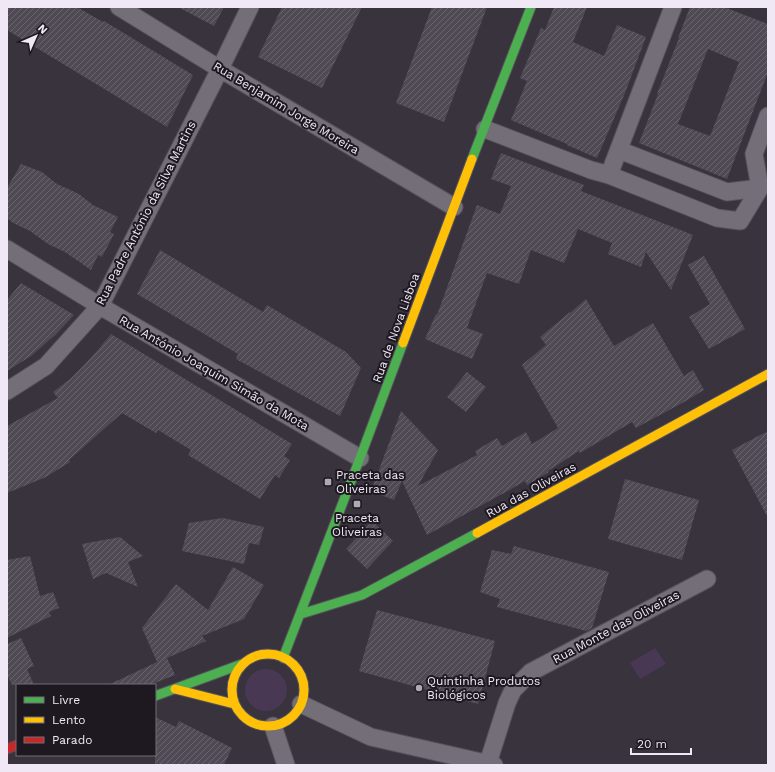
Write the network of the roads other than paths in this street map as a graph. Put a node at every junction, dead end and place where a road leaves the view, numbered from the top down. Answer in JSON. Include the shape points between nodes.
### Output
{"nodes":[{"id":1,"x":119,"y":7,"type":"edge"},
{"id":2,"x":250,"y":7,"type":"edge"},
{"id":3,"x":531,"y":7,"type":"edge"},
{"id":4,"x":673,"y":7,"type":"edge"},
{"id":5,"x":220,"y":69,"type":"junction"},
{"id":6,"x":768,"y":116,"type":"edge"},
{"id":7,"x":485,"y":129,"type":"junction"},
{"id":8,"x":768,"y":144,"type":"edge"},
{"id":9,"x":619,"y":150,"type":"junction"},
{"id":10,"x":754,"y":154,"type":"junction"},
{"id":11,"x":609,"y":175,"type":"junction"},
{"id":12,"x":764,"y":191,"type":"edge"},
{"id":13,"x":727,"y":192,"type":"junction"},
{"id":14,"x":454,"y":207,"type":"junction"},
{"id":15,"x":717,"y":218,"type":"junction"},
{"id":16,"x":7,"y":249,"type":"edge"},
{"id":17,"x":100,"y":306,"type":"junction"},
{"id":18,"x":768,"y":374,"type":"edge"},
{"id":19,"x":7,"y":391,"type":"edge"},
{"id":20,"x":360,"y":458,"type":"junction"},
{"id":21,"x":707,"y":579,"type":"dead end"},
{"id":22,"x":301,"y":614,"type":"junction"},
{"id":23,"x":283,"y":658,"type":"junction"},
{"id":24,"x":242,"y":664,"type":"junction"},
{"id":25,"x":175,"y":689,"type":"junction"},
{"id":26,"x":156,"y":696,"type":"edge"},
{"id":27,"x":234,"y":704,"type":"junction"},
{"id":28,"x":302,"y":704,"type":"junction"},
{"id":29,"x":273,"y":726,"type":"junction"},
{"id":30,"x":491,"y":764,"type":"edge"},
{"id":31,"x":286,"y":765,"type":"edge"}],
"edges":[{"from":1,"to":5,"type":"street","name":"Rua Benjamim Jorge Moreira"},
{"from":2,"to":5,"type":"street","name":"Rua Padre António da Silva Martins"},
{"from":3,"to":7,"type":"street","name":"Rua de Nova Lisboa"},
{"from":4,"to":9,"type":"street"},
{"from":5,"to":14,"type":"street","name":"Rua Benjamim Jorge Moreira"},
{"from":5,"to":17,"type":"street","name":"Rua Padre António da Silva Martins"},
{"from":6,"to":10,"type":"street"},
{"from":7,"to":11,"type":"street"},
{"from":7,"to":14,"type":"street","name":"Rua de Nova Lisboa"},
{"from":8,"to":10,"type":"street"},
{"from":9,"to":11,"type":"street"},
{"from":9,"to":13,"type":"street"},
{"from":10,"to":12,"type":"street"},
{"from":11,"to":15,"type":"street"},
{"from":12,"to":13,"type":"street"},
{"from":12,"to":15,"type":"street","via":[[740,221]]},
{"from":13,"to":15,"type":"street"},
{"from":14,"to":20,"type":"street","name":"Rua de Nova Lisboa"},
{"from":16,"to":17,"type":"street","name":"Rua António Joaquim Simão da Mota"},
{"from":17,"to":19,"type":"street","name":"Rua Padre António da Silva Martins","via":[[46,366]]},
{"from":17,"to":20,"type":"street","name":"Rua António Joaquim Simão da Mota"},
{"from":18,"to":22,"type":"street","name":"Rua das Oliveiras","via":[[362,595]]},
{"from":20,"to":22,"type":"street","name":"Rua de Nova Lisboa"},
{"from":21,"to":30,"type":"street","name":"Rua Monte das Oliveiras","via":[[531,672],[513,690],[506,702]]},
{"from":22,"to":23,"type":"street","name":"Rua de Nova Lisboa"},
{"from":23,"to":24,"type":"street","via":[[268,654],[254,656]]},
{"from":23,"to":28,"type":"street","via":[[293,664],[301,676],[304,690]]},
{"from":24,"to":25,"type":"street"},
{"from":24,"to":27,"type":"street","via":[[234,676],[231,690]]},
{"from":25,"to":26,"type":"street"},
{"from":25,"to":27,"type":"street"},
{"from":27,"to":29,"type":"street","via":[[242,716],[254,724]]},
{"from":28,"to":29,"type":"street","via":[[294,716],[282,724]]},
{"from":28,"to":30,"type":"street","via":[[371,737]]},
{"from":29,"to":31,"type":"street"}]}
